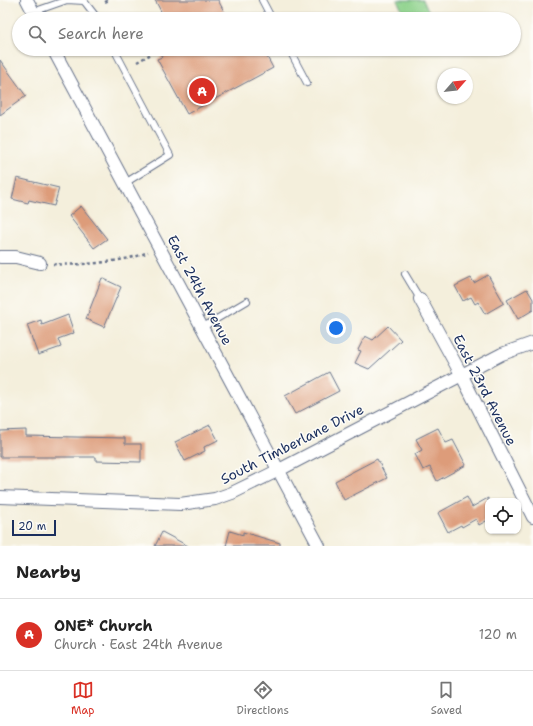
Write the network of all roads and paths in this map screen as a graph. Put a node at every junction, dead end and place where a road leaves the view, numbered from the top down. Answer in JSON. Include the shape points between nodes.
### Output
{"nodes":[{"id":1,"x":27,"y":0,"type":"edge"},
{"id":2,"x":109,"y":0,"type":"edge"},
{"id":3,"x":262,"y":0,"type":"edge"},
{"id":4,"x":104,"y":2,"type":"dead end"},
{"id":5,"x":33,"y":12,"type":"edge"},
{"id":6,"x":41,"y":12,"type":"edge"},
{"id":7,"x":92,"y":12,"type":"edge"},
{"id":8,"x":268,"y":12,"type":"edge"},
{"id":9,"x":57,"y":56,"type":"edge"},
{"id":10,"x":118,"y":56,"type":"edge"},
{"id":11,"x":148,"y":56,"type":"edge"},
{"id":12,"x":293,"y":56,"type":"edge"},
{"id":13,"x":137,"y":62,"type":"dead end"},
{"id":14,"x":307,"y":83,"type":"dead end"},
{"id":15,"x":125,"y":183,"type":"junction"},
{"id":16,"x":159,"y":246,"type":"junction"},
{"id":17,"x":0,"y":257,"type":"edge"},
{"id":18,"x":40,"y":263,"type":"joint"},
{"id":19,"x":405,"y":274,"type":"dead end"},
{"id":20,"x":420,"y":299,"type":"joint"},
{"id":21,"x":246,"y":300,"type":"dead end"},
{"id":22,"x":203,"y":327,"type":"junction"},
{"id":23,"x":533,"y":343,"type":"edge"},
{"id":24,"x":461,"y":374,"type":"junction"},
{"id":25,"x":279,"y":470,"type":"junction"},
{"id":26,"x":0,"y":498,"type":"edge"},
{"id":27,"x":533,"y":516,"type":"edge"},
{"id":28,"x":319,"y":546,"type":"edge"}],
"edges":[{"from":1,"to":5,"type":"street"},
{"from":2,"to":4,"type":"path"},
{"from":3,"to":8,"type":"lane"},
{"from":6,"to":7,"type":"lane","via":[[67,0],[84,2]]},
{"from":9,"to":15,"type":"street","name":"East 24th Avenue"},
{"from":10,"to":15,"type":"lane","via":[[170,155]]},
{"from":11,"to":13,"type":"path"},
{"from":12,"to":14,"type":"lane"},
{"from":15,"to":16,"type":"street","name":"East 24th Avenue"},
{"from":16,"to":18,"type":"path","via":[[132,257],[105,261],[66,265]]},
{"from":16,"to":22,"type":"street","name":"East 24th Avenue"},
{"from":17,"to":18,"type":"street","via":[[16,257]]},
{"from":19,"to":20,"type":"lane"},
{"from":20,"to":24,"type":"street","name":"East 23rd Avenue"},
{"from":21,"to":22,"type":"lane"},
{"from":22,"to":25,"type":"street","name":"East 24th Avenue"},
{"from":23,"to":24,"type":"street","name":"South Timberlane Drive","via":[[502,354]]},
{"from":24,"to":25,"type":"street","name":"South Timberlane Drive"},
{"from":24,"to":27,"type":"street","name":"East 23rd Avenue"},
{"from":25,"to":26,"type":"street","name":"South Timberlane Drive","via":[[232,493],[180,504]]},
{"from":25,"to":28,"type":"street","name":"East 24th Avenue"}]}
